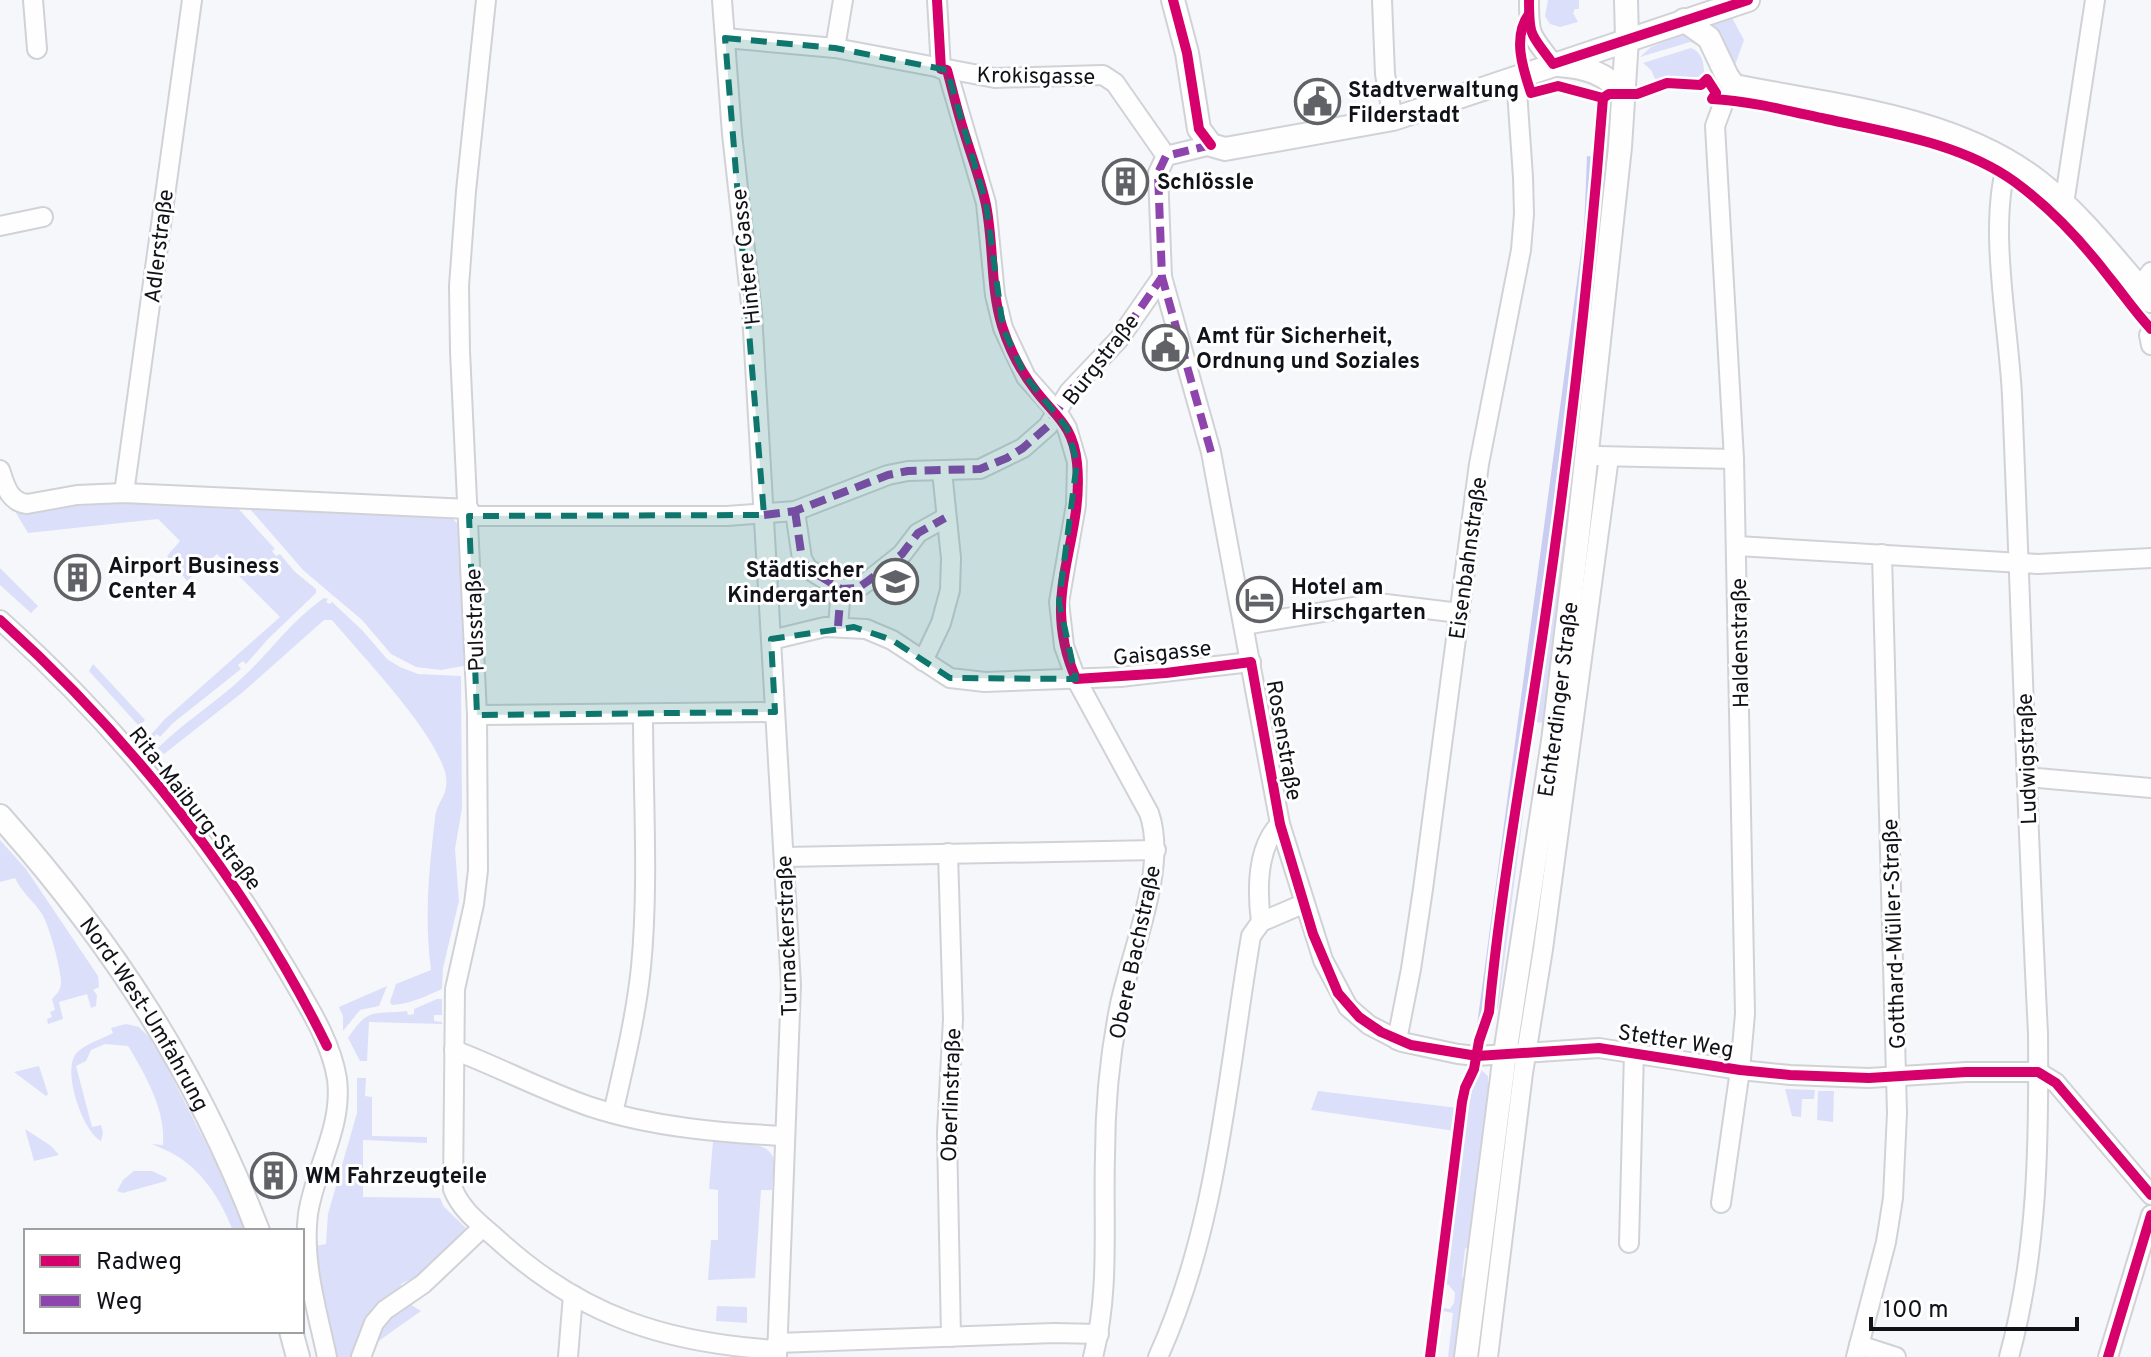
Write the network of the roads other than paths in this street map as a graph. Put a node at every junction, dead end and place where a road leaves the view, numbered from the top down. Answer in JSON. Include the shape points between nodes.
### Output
{"nodes":[{"id":1,"x":33,"y":0,"type":"edge"},
{"id":2,"x":192,"y":0,"type":"edge"},
{"id":3,"x":486,"y":0,"type":"edge"},
{"id":4,"x":722,"y":0,"type":"edge"},
{"id":5,"x":937,"y":0,"type":"edge"},
{"id":6,"x":1173,"y":0,"type":"edge"},
{"id":7,"x":1382,"y":0,"type":"edge"},
{"id":8,"x":1529,"y":0,"type":"edge"},
{"id":9,"x":1626,"y":0,"type":"edge"},
{"id":10,"x":1748,"y":0,"type":"edge"},
{"id":11,"x":2095,"y":0,"type":"edge"},
{"id":12,"x":843,"y":2,"type":"edge"},
{"id":13,"x":1684,"y":20,"type":"junction"},
{"id":14,"x":725,"y":38,"type":"junction"},
{"id":15,"x":1627,"y":39,"type":"junction"},
{"id":16,"x":835,"y":48,"type":"junction"},
{"id":17,"x":37,"y":49,"type":"dead end"},
{"id":18,"x":1553,"y":64,"type":"junction"},
{"id":19,"x":944,"y":70,"type":"junction"},
{"id":20,"x":1511,"y":78,"type":"junction"},
{"id":21,"x":1734,"y":86,"type":"junction"},
{"id":22,"x":1624,"y":94,"type":"junction"},
{"id":23,"x":1393,"y":119,"type":"junction"},
{"id":24,"x":1211,"y":145,"type":"junction"},
{"id":25,"x":1166,"y":156,"type":"junction"},
{"id":26,"x":2008,"y":161,"type":"junction"},
{"id":27,"x":2064,"y":204,"type":"junction"},
{"id":28,"x":43,"y":217,"type":"dead end"},
{"id":29,"x":0,"y":226,"type":"edge"},
{"id":30,"x":1162,"y":277,"type":"junction"},
{"id":31,"x":2147,"y":287,"type":"edge"},
{"id":32,"x":1058,"y":413,"type":"junction"},
{"id":33,"x":1586,"y":456,"type":"junction"},
{"id":34,"x":1609,"y":457,"type":"junction"},
{"id":35,"x":1734,"y":459,"type":"junction"},
{"id":36,"x":0,"y":470,"type":"edge"},
{"id":37,"x":942,"y":471,"type":"junction"},
{"id":38,"x":124,"y":493,"type":"junction"},
{"id":39,"x":795,"y":511,"type":"junction"},
{"id":40,"x":469,"y":513,"type":"junction"},
{"id":41,"x":764,"y":515,"type":"junction"},
{"id":42,"x":945,"y":518,"type":"junction"},
{"id":43,"x":1737,"y":546,"type":"junction"},
{"id":44,"x":1882,"y":554,"type":"junction"},
{"id":45,"x":2151,"y":558,"type":"edge"},
{"id":46,"x":2019,"y":562,"type":"junction"},
{"id":47,"x":841,"y":589,"type":"junction"},
{"id":48,"x":1459,"y":613,"type":"junction"},
{"id":49,"x":0,"y":620,"type":"edge"},
{"id":50,"x":1244,"y":625,"type":"junction"},
{"id":51,"x":838,"y":626,"type":"junction"},
{"id":52,"x":771,"y":640,"type":"junction"},
{"id":53,"x":923,"y":661,"type":"junction"},
{"id":54,"x":1251,"y":662,"type":"junction"},
{"id":55,"x":1076,"y":679,"type":"junction"},
{"id":56,"x":775,"y":712,"type":"junction"},
{"id":57,"x":643,"y":714,"type":"junction"},
{"id":58,"x":477,"y":715,"type":"junction"},
{"id":59,"x":2027,"y":777,"type":"junction"},
{"id":60,"x":2151,"y":788,"type":"edge"},
{"id":61,"x":0,"y":816,"type":"edge"},
{"id":62,"x":1280,"y":824,"type":"junction"},
{"id":63,"x":1156,"y":850,"type":"junction"},
{"id":64,"x":948,"y":853,"type":"junction"},
{"id":65,"x":784,"y":857,"type":"junction"},
{"id":66,"x":1303,"y":904,"type":"junction"},
{"id":67,"x":1261,"y":922,"type":"junction"},
{"id":68,"x":1397,"y":1040,"type":"junction"},
{"id":69,"x":454,"y":1050,"type":"junction"},
{"id":70,"x":1634,"y":1052,"type":"junction"},
{"id":71,"x":1516,"y":1053,"type":"junction"},
{"id":72,"x":1740,"y":1070,"type":"junction"},
{"id":73,"x":2038,"y":1072,"type":"junction"},
{"id":74,"x":1897,"y":1077,"type":"junction"},
{"id":75,"x":613,"y":1113,"type":"junction"},
{"id":76,"x":785,"y":1136,"type":"junction"},
{"id":77,"x":2151,"y":1195,"type":"edge"},
{"id":78,"x":1721,"y":1203,"type":"dead end"},
{"id":79,"x":2151,"y":1215,"type":"edge"},
{"id":80,"x":483,"y":1227,"type":"junction"},
{"id":81,"x":257,"y":1229,"type":"edge"},
{"id":82,"x":1629,"y":1243,"type":"dead end"},
{"id":83,"x":573,"y":1295,"type":"junction"},
{"id":84,"x":292,"y":1333,"type":"edge"},
{"id":85,"x":1099,"y":1334,"type":"junction"},
{"id":86,"x":951,"y":1337,"type":"junction"},
{"id":87,"x":777,"y":1350,"type":"edge"},
{"id":88,"x":1857,"y":1351,"type":"edge"},
{"id":89,"x":298,"y":1357,"type":"edge"},
{"id":90,"x":327,"y":1357,"type":"edge"},
{"id":91,"x":361,"y":1357,"type":"edge"},
{"id":92,"x":568,"y":1357,"type":"edge"},
{"id":93,"x":1093,"y":1357,"type":"edge"},
{"id":94,"x":1158,"y":1357,"type":"edge"},
{"id":95,"x":1466,"y":1357,"type":"edge"},
{"id":96,"x":1488,"y":1357,"type":"edge"},
{"id":97,"x":1896,"y":1357,"type":"edge"},
{"id":98,"x":2009,"y":1357,"type":"edge"},
{"id":99,"x":2108,"y":1357,"type":"edge"}],
"edges":[{"from":1,"to":17,"type":"street"},
{"from":2,"to":38,"type":"street","name":"Adlerstraße"},
{"from":3,"to":40,"type":"street","name":"Pulsstraße","via":[[460,261]]},
{"from":4,"to":14,"type":"street","name":"Hintere Gasse"},
{"from":5,"to":19,"type":"street","name":"Obere Bachstraße"},
{"from":6,"to":24,"type":"main road","via":[[1199,129]]},
{"from":7,"to":23,"type":"street"},
{"from":8,"to":18,"type":"street","via":[[1534,41]]},
{"from":9,"to":15,"type":"main road","name":"Echterdinger Straße"},
{"from":10,"to":13,"type":"main road"},
{"from":11,"to":27,"type":"street"},
{"from":12,"to":16,"type":"street"},
{"from":13,"to":15,"type":"main road"},
{"from":13,"to":21,"type":"main road","via":[[1709,38]]},
{"from":14,"to":16,"type":"street","name":"Krokisgasse"},
{"from":14,"to":41,"type":"street","name":"Hintere Gasse","via":[[752,313]]},
{"from":15,"to":18,"type":"main road"},
{"from":15,"to":22,"type":"main road","name":"Echterdinger Straße"},
{"from":16,"to":19,"type":"street","name":"Krokisgasse"},
{"from":18,"to":20,"type":"main road"},
{"from":18,"to":22,"type":"main road","via":[[1590,69]]},
{"from":19,"to":25,"type":"street","name":"Krokisgasse","via":[[995,78],[1103,75],[1115,83]]},
{"from":19,"to":32,"type":"street","name":"Obere Bachstraße","via":[[986,203],[1003,328],[1026,377]]},
{"from":20,"to":23,"type":"main road"},
{"from":20,"to":48,"type":"street","name":"Eisenbahnstraße","via":[[1517,91],[1524,196],[1521,250],[1486,422]]},
{"from":21,"to":26,"type":"main road","via":[[1932,129]]},
{"from":21,"to":35,"type":"street","name":"Haldenstraße","via":[[1715,126]]},
{"from":22,"to":33,"type":"main road","name":"Echterdinger Straße"},
{"from":23,"to":24,"type":"main road","via":[[1233,149]]},
{"from":24,"to":25,"type":"street"},
{"from":25,"to":30,"type":"street","name":"Rosenstraße","via":[[1158,173]]},
{"from":26,"to":27,"type":"main road"},
{"from":26,"to":46,"type":"street","name":"Ludwigstraße","via":[[1999,213]]},
{"from":27,"to":31,"type":"main road"},
{"from":28,"to":29,"type":"street"},
{"from":30,"to":32,"type":"street","name":"Burgstraße","via":[[1119,339],[1069,392]]},
{"from":30,"to":50,"type":"street","name":"Rosenstraße","via":[[1211,452]]},
{"from":32,"to":37,"type":"street","name":"Burgstraße","via":[[1037,437],[1007,458],[980,469]]},
{"from":32,"to":55,"type":"street","name":"Obere Bachstraße","via":[[1077,462],[1076,505],[1059,602],[1064,646]]},
{"from":33,"to":34,"type":"street"},
{"from":33,"to":71,"type":"main road","name":"Echterdinger Straße"},
{"from":34,"to":35,"type":"street"},
{"from":34,"to":71,"type":"street","name":"Echterdinger Straße","via":[[1543,949]]},
{"from":35,"to":43,"type":"street","name":"Haldenstraße"},
{"from":36,"to":38,"type":"street","name":"Burgstraße","via":[[20,503]]},
{"from":37,"to":39,"type":"street","name":"Burgstraße","via":[[888,475]]},
{"from":37,"to":42,"type":"street"},
{"from":38,"to":40,"type":"street","name":"Burgstraße"},
{"from":39,"to":41,"type":"street","name":"Burgstraße"},
{"from":39,"to":47,"type":"street","via":[[802,559],[808,569]]},
{"from":40,"to":41,"type":"street","name":"Burgstraße"},
{"from":40,"to":58,"type":"street","name":"Pulsstraße"},
{"from":41,"to":52,"type":"street","name":"Turnackerstraße"},
{"from":42,"to":47,"type":"street","via":[[918,533],[902,554],[858,588]]},
{"from":42,"to":53,"type":"street","via":[[950,590]]},
{"from":43,"to":44,"type":"street"},
{"from":43,"to":72,"type":"street","name":"Haldenstraße","via":[[1745,992]]},
{"from":44,"to":46,"type":"street"},
{"from":44,"to":74,"type":"street","name":"Gotthard-Müller-Straße"},
{"from":45,"to":46,"type":"street"},
{"from":46,"to":59,"type":"street","name":"Ludwigstraße"},
{"from":47,"to":51,"type":"street"},
{"from":48,"to":50,"type":"street","via":[[1378,603]]},
{"from":48,"to":68,"type":"street","name":"Eisenbahnstraße","via":[[1423,889]]},
{"from":49,"to":90,"type":"street","name":"Rita-Maiburg-Straße","via":[[91,708],[208,849],[255,916],[327,1046],[337,1079],[338,1108],[309,1212],[307,1247]]},
{"from":50,"to":54,"type":"street","name":"Rosenstraße"},
{"from":51,"to":52,"type":"street"},
{"from":51,"to":53,"type":"street","name":"Gaisgasse","via":[[866,629]]},
{"from":52,"to":56,"type":"street","name":"Turnackerstraße"},
{"from":53,"to":55,"type":"street","name":"Gaisgasse","via":[[938,673],[961,680]]},
{"from":54,"to":55,"type":"street","name":"Gaisgasse"},
{"from":54,"to":62,"type":"street","name":"Rosenstraße"},
{"from":55,"to":63,"type":"street","name":"Obere Bachstraße","via":[[1149,813]]},
{"from":56,"to":57,"type":"street"},
{"from":56,"to":65,"type":"street","name":"Turnackerstraße"},
{"from":57,"to":58,"type":"street"},
{"from":57,"to":75,"type":"street","via":[[641,966]]},
{"from":58,"to":69,"type":"street","name":"Pulsstraße","via":[[478,870],[455,989]]},
{"from":59,"to":60,"type":"street"},
{"from":59,"to":73,"type":"street","name":"Ludwigstraße"},
{"from":61,"to":81,"type":"main road","name":"Nord-West-Umfahrung","via":[[68,896],[145,1004],[226,1151]]},
{"from":62,"to":66,"type":"street","name":"Stetter Weg"},
{"from":62,"to":67,"type":"street","name":"Rosenstraße","via":[[1264,849],[1258,892]]},
{"from":63,"to":64,"type":"street"},
{"from":63,"to":85,"type":"street","name":"Obere Bachstraße","via":[[1111,1062]]},
{"from":64,"to":65,"type":"street"},
{"from":64,"to":86,"type":"street","name":"Oberlinstraße"},
{"from":65,"to":76,"type":"street","name":"Turnackerstraße","via":[[791,985]]},
{"from":66,"to":67,"type":"street"},
{"from":66,"to":68,"type":"street","name":"Stetter Weg","via":[[1338,993],[1359,1017]]},
{"from":67,"to":94,"type":"street","name":"Rosenstraße","via":[[1251,936],[1201,1228]]},
{"from":68,"to":71,"type":"street","name":"Stetter Weg","via":[[1458,1054]]},
{"from":69,"to":75,"type":"street"},
{"from":69,"to":80,"type":"street","name":"Pulsstraße","via":[[453,1189]]},
{"from":70,"to":71,"type":"street","name":"Stetter Weg","via":[[1599,1048]]},
{"from":70,"to":72,"type":"street","name":"Stetter Weg"},
{"from":70,"to":82,"type":"street"},
{"from":71,"to":95,"type":"main road","name":"Echterdinger Straße"},
{"from":71,"to":96,"type":"street","name":"Echterdinger Straße"},
{"from":72,"to":74,"type":"street","name":"Stetter Weg"},
{"from":72,"to":78,"type":"street","name":"Haldenstraße"},
{"from":73,"to":74,"type":"street","name":"Stetter Weg"},
{"from":73,"to":77,"type":"street","via":[[2056,1083]]},
{"from":73,"to":98,"type":"street","name":"Ludwigstraße","via":[[2033,1229]]},
{"from":74,"to":88,"type":"street","name":"Gotthard-Müller-Straße","via":[[1893,1198]]},
{"from":75,"to":76,"type":"street"},
{"from":76,"to":87,"type":"street","name":"Turnackerstraße"},
{"from":79,"to":99,"type":"street"},
{"from":80,"to":83,"type":"street","name":"Pulsstraße"},
{"from":80,"to":91,"type":"street","via":[[423,1284],[385,1310]]},
{"from":83,"to":87,"type":"street","name":"Pulsstraße","via":[[608,1315],[664,1334]]},
{"from":83,"to":92,"type":"street"},
{"from":84,"to":89,"type":"main road"},
{"from":85,"to":86,"type":"street","name":"Pulsstraße"},
{"from":85,"to":93,"type":"street","name":"Obere Bachstraße"},
{"from":86,"to":87,"type":"street","name":"Pulsstraße"},
{"from":88,"to":97,"type":"street"}]}
